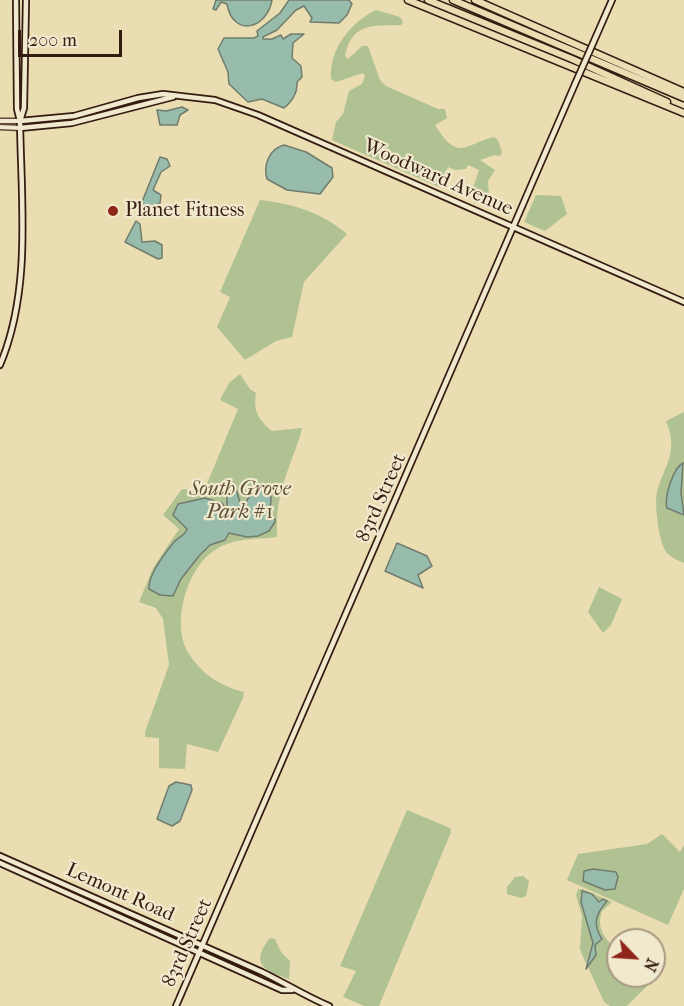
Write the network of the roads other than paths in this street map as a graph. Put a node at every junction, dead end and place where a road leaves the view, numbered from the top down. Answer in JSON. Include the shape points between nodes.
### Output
{"nodes":[{"id":1,"x":26,"y":0,"type":"edge"},
{"id":2,"x":408,"y":0,"type":"edge"},
{"id":3,"x":428,"y":0,"type":"edge"},
{"id":4,"x":453,"y":0,"type":"edge"},
{"id":5,"x":476,"y":0,"type":"edge"},
{"id":6,"x":612,"y":0,"type":"edge"},
{"id":7,"x":16,"y":2,"type":"edge"},
{"id":8,"x":684,"y":92,"type":"edge"},
{"id":9,"x":175,"y":96,"type":"junction"},
{"id":10,"x":684,"y":98,"type":"edge"},
{"id":11,"x":684,"y":111,"type":"edge"},
{"id":12,"x":0,"y":121,"type":"edge"},
{"id":13,"x":20,"y":121,"type":"junction"},
{"id":14,"x":0,"y":127,"type":"edge"},
{"id":15,"x":20,"y":128,"type":"junction"},
{"id":16,"x":514,"y":228,"type":"junction"},
{"id":17,"x":684,"y":302,"type":"edge"},
{"id":18,"x":0,"y":365,"type":"edge"},
{"id":19,"x":0,"y":856,"type":"edge"},
{"id":20,"x":0,"y":863,"type":"edge"},
{"id":21,"x":203,"y":946,"type":"junction"},
{"id":22,"x":200,"y":953,"type":"junction"},
{"id":23,"x":292,"y":990,"type":"junction"},
{"id":24,"x":176,"y":1006,"type":"edge"},
{"id":25,"x":329,"y":1006,"type":"edge"}],
"edges":[{"from":1,"to":13,"type":"main road","via":[[24,108]]},
{"from":2,"to":11,"type":"highway"},
{"from":3,"to":11,"type":"highway","via":[[572,59]]},
{"from":4,"to":10,"type":"highway"},
{"from":5,"to":8,"type":"highway"},
{"from":6,"to":16,"type":"main road","name":"83rd Street","bridge":true},
{"from":7,"to":13,"type":"main road"},
{"from":9,"to":13,"type":"main road","name":"Woodward Avenue","via":[[152,95],[74,116]]},
{"from":9,"to":15,"type":"main road","name":"Woodward Avenue","via":[[72,123]]},
{"from":9,"to":16,"type":"main road","name":"Woodward Avenue","via":[[202,97],[234,105]]},
{"from":12,"to":13,"type":"street","name":"Woodward Avenue"},
{"from":13,"to":15,"type":"main road"},
{"from":14,"to":15,"type":"street","name":"Woodward Avenue"},
{"from":15,"to":18,"type":"main road","via":[[21,276],[14,320]]},
{"from":16,"to":17,"type":"main road","name":"Woodward Avenue"},
{"from":16,"to":21,"type":"main road","name":"83rd Street"},
{"from":19,"to":21,"type":"main road","name":"Lemont Road"},
{"from":20,"to":22,"type":"main road","name":"Lemont Road"},
{"from":21,"to":22,"type":"main road","name":"83rd Street"},
{"from":21,"to":23,"type":"main road","name":"Lemont Road","via":[[285,983]]},
{"from":22,"to":23,"type":"main road","name":"Lemont Road","via":[[282,990]]},
{"from":22,"to":24,"type":"main road","name":"83rd Street"},
{"from":23,"to":25,"type":"main road","name":"Lemont Road"}]}
